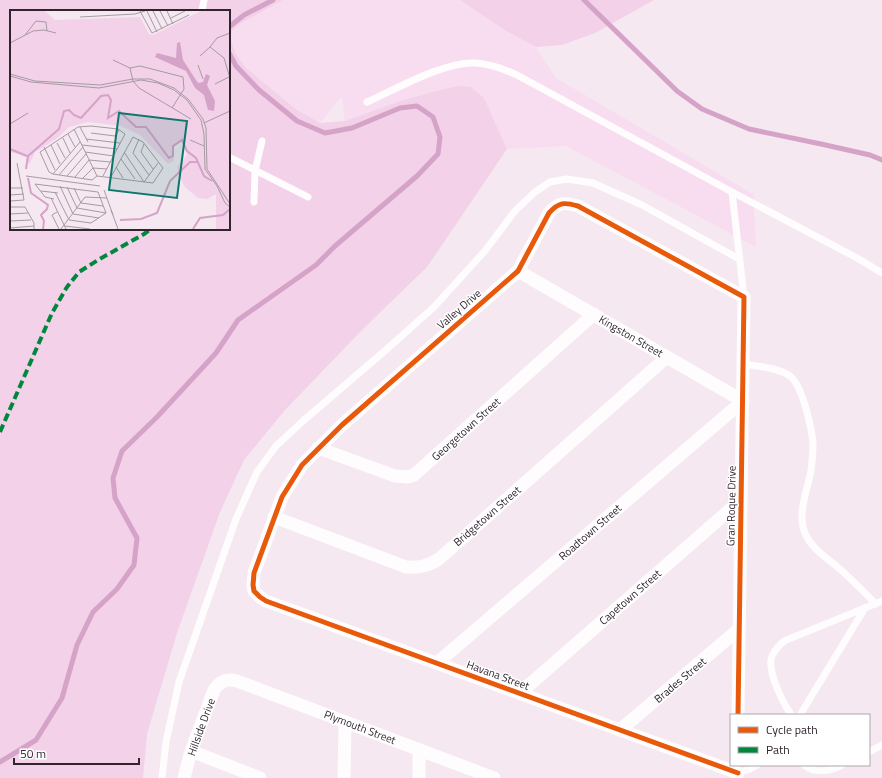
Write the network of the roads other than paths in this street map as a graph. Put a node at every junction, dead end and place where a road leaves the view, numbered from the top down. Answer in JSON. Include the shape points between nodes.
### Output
{"nodes":[{"id":1,"x":204,"y":0,"type":"edge"},
{"id":2,"x":202,"y":10,"type":"edge"},
{"id":3,"x":367,"y":102,"type":"dead end"},
{"id":4,"x":262,"y":141,"type":"dead end"},
{"id":5,"x":230,"y":158,"type":"edge"},
{"id":6,"x":255,"y":171,"type":"junction"},
{"id":7,"x":732,"y":192,"type":"junction"},
{"id":8,"x":308,"y":197,"type":"dead end"},
{"id":9,"x":254,"y":202,"type":"dead end"},
{"id":10,"x":739,"y":259,"type":"junction"},
{"id":11,"x":518,"y":271,"type":"junction"},
{"id":12,"x":882,"y":273,"type":"edge"},
{"id":13,"x":744,"y":297,"type":"junction"},
{"id":14,"x":594,"y":314,"type":"junction"},
{"id":15,"x":667,"y":357,"type":"junction"},
{"id":16,"x":743,"y":364,"type":"junction"},
{"id":17,"x":743,"y":401,"type":"junction"},
{"id":18,"x":318,"y":448,"type":"junction"},
{"id":19,"x":741,"y":500,"type":"junction"},
{"id":20,"x":274,"y":516,"type":"junction"},
{"id":21,"x":254,"y":591,"type":"joint"},
{"id":22,"x":879,"y":602,"type":"edge"},
{"id":23,"x":865,"y":608,"type":"junction"},
{"id":24,"x":739,"y":629,"type":"junction"},
{"id":25,"x":437,"y":663,"type":"junction"},
{"id":26,"x":224,"y":680,"type":"joint"},
{"id":27,"x":520,"y":693,"type":"junction"},
{"id":28,"x":738,"y":714,"type":"edge"},
{"id":29,"x":790,"y":714,"type":"edge"},
{"id":30,"x":801,"y":714,"type":"edge"},
{"id":31,"x":345,"y":722,"type":"junction"},
{"id":32,"x":620,"y":730,"type":"junction"},
{"id":33,"x":882,"y":745,"type":"edge"},
{"id":34,"x":419,"y":750,"type":"junction"},
{"id":35,"x":191,"y":751,"type":"junction"},
{"id":36,"x":870,"y":751,"type":"edge"},
{"id":37,"x":755,"y":766,"type":"edge"},
{"id":38,"x":805,"y":766,"type":"edge"},
{"id":39,"x":838,"y":766,"type":"edge"},
{"id":40,"x":738,"y":772,"type":"edge"},
{"id":41,"x":162,"y":778,"type":"edge"},
{"id":42,"x":184,"y":778,"type":"edge"},
{"id":43,"x":260,"y":778,"type":"edge"},
{"id":44,"x":344,"y":778,"type":"edge"},
{"id":45,"x":419,"y":778,"type":"edge"},
{"id":46,"x":494,"y":778,"type":"edge"}],
"edges":[{"from":1,"to":2,"type":"lane"},
{"from":3,"to":7,"type":"lane","via":[[446,68],[476,63],[498,67],[518,75]]},
{"from":4,"to":6,"type":"lane"},
{"from":5,"to":6,"type":"lane"},
{"from":6,"to":8,"type":"lane"},
{"from":6,"to":9,"type":"lane"},
{"from":7,"to":10,"type":"lane"},
{"from":7,"to":12,"type":"lane"},
{"from":10,"to":13,"type":"lane"},
{"from":10,"to":41,"type":"lane","via":[[642,205],[593,183],[567,179],[550,182],[535,192],[434,307],[302,421],[276,446],[257,472],[236,519],[179,682],[166,742]]},
{"from":11,"to":13,"type":"street","name":"Valley Drive","via":[[549,213],[555,206],[569,203]]},
{"from":11,"to":14,"type":"street","name":"Kingston Street"},
{"from":11,"to":18,"type":"street","name":"Valley Drive"},
{"from":13,"to":16,"type":"street","name":"Gran Roque Drive"},
{"from":14,"to":15,"type":"street","name":"Kingston Street"},
{"from":14,"to":18,"type":"street","name":"Georgetown Street","via":[[414,475],[395,476]]},
{"from":15,"to":17,"type":"street","name":"Kingston Street"},
{"from":15,"to":20,"type":"street","name":"Bridgetown Street","via":[[432,563],[416,568],[406,567]]},
{"from":16,"to":17,"type":"street","name":"Gran Roque Drive"},
{"from":16,"to":22,"type":"lane","via":[[768,367],[792,377],[810,423],[813,444],[811,469],[801,517],[805,534],[822,555]]},
{"from":17,"to":19,"type":"street","name":"Gran Roque Drive"},
{"from":17,"to":25,"type":"street","name":"Roadtown Street"},
{"from":18,"to":20,"type":"street","name":"Valley Drive","via":[[291,481]]},
{"from":19,"to":24,"type":"street","name":"Gran Roque Drive"},
{"from":19,"to":27,"type":"street","name":"Capetown Street"},
{"from":20,"to":21,"type":"street","name":"Valley Drive","via":[[254,574]]},
{"from":21,"to":25,"type":"street","name":"Havana Street","via":[[266,601]]},
{"from":22,"to":23,"type":"lane"},
{"from":23,"to":29,"type":"lane","via":[[784,641],[776,648],[771,659],[772,675]]},
{"from":23,"to":30,"type":"lane"},
{"from":24,"to":28,"type":"street","name":"Gran Roque Drive"},
{"from":24,"to":32,"type":"street","name":"Brades Street"},
{"from":25,"to":27,"type":"street","name":"Havana Street"},
{"from":26,"to":31,"type":"street","name":"Plymouth Street","via":[[237,681]]},
{"from":26,"to":35,"type":"street","name":"Hillside Drive","via":[[214,690]]},
{"from":27,"to":32,"type":"street","name":"Havana Street"},
{"from":31,"to":34,"type":"street","name":"Plymouth Street"},
{"from":31,"to":44,"type":"street"},
{"from":32,"to":40,"type":"street","name":"Havana Street"},
{"from":33,"to":36,"type":"lane"},
{"from":34,"to":45,"type":"street"},
{"from":34,"to":46,"type":"street","name":"Plymouth Street"},
{"from":35,"to":42,"type":"street","name":"Hillside Drive"},
{"from":35,"to":43,"type":"street"},
{"from":37,"to":40,"type":"lane"},
{"from":38,"to":39,"type":"lane","via":[[810,770],[821,771]]}]}
